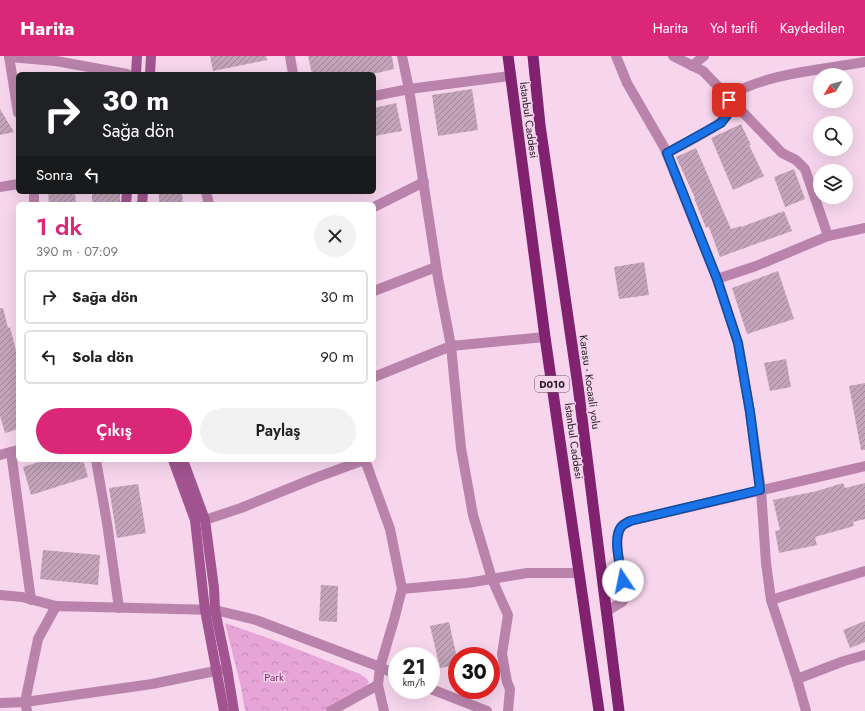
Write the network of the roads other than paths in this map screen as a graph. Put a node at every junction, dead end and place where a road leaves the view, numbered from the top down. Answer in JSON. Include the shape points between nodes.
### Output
{"nodes":[{"id":1,"x":137,"y":56,"type":"edge"},
{"id":2,"x":151,"y":56,"type":"edge"},
{"id":3,"x":290,"y":56,"type":"edge"},
{"id":4,"x":402,"y":56,"type":"edge"},
{"id":5,"x":508,"y":56,"type":"edge"},
{"id":6,"x":533,"y":56,"type":"edge"},
{"id":7,"x":616,"y":56,"type":"edge"},
{"id":8,"x":673,"y":56,"type":"edge"},
{"id":9,"x":704,"y":56,"type":"edge"},
{"id":10,"x":9,"y":57,"type":"edge"},
{"id":11,"x":865,"y":62,"type":"edge"},
{"id":12,"x":692,"y":66,"type":"junction"},
{"id":13,"x":116,"y":72,"type":"edge"},
{"id":14,"x":136,"y":72,"type":"edge"},
{"id":15,"x":150,"y":72,"type":"edge"},
{"id":16,"x":293,"y":72,"type":"edge"},
{"id":17,"x":510,"y":76,"type":"junction"},
{"id":18,"x":409,"y":89,"type":"junction"},
{"id":19,"x":376,"y":96,"type":"edge"},
{"id":20,"x":728,"y":96,"type":"junction"},
{"id":21,"x":16,"y":101,"type":"edge"},
{"id":22,"x":667,"y":153,"type":"junction"},
{"id":23,"x":424,"y":182,"type":"junction"},
{"id":24,"x":16,"y":184,"type":"edge"},
{"id":25,"x":0,"y":188,"type":"edge"},
{"id":26,"x":376,"y":206,"type":"edge"},
{"id":27,"x":865,"y":228,"type":"edge"},
{"id":28,"x":828,"y":236,"type":"junction"},
{"id":29,"x":436,"y":267,"type":"junction"},
{"id":30,"x":717,"y":279,"type":"junction"},
{"id":31,"x":376,"y":290,"type":"edge"},
{"id":32,"x":546,"y":337,"type":"junction"},
{"id":33,"x":451,"y":346,"type":"junction"},
{"id":34,"x":376,"y":377,"type":"edge"},
{"id":35,"x":14,"y":451,"type":"edge"},
{"id":36,"x":0,"y":455,"type":"edge"},
{"id":37,"x":96,"y":462,"type":"edge"},
{"id":38,"x":174,"y":462,"type":"edge"},
{"id":39,"x":184,"y":462,"type":"edge"},
{"id":40,"x":359,"y":462,"type":"edge"},
{"id":41,"x":365,"y":462,"type":"edge"},
{"id":42,"x":865,"y":466,"type":"edge"},
{"id":43,"x":760,"y":490,"type":"junction"},
{"id":44,"x":205,"y":520,"type":"junction"},
{"id":45,"x":865,"y":571,"type":"edge"},
{"id":46,"x":579,"y":573,"type":"junction"},
{"id":47,"x":492,"y":579,"type":"junction"},
{"id":48,"x":402,"y":589,"type":"junction"},
{"id":49,"x":0,"y":595,"type":"edge"},
{"id":50,"x":31,"y":600,"type":"junction"},
{"id":51,"x":771,"y":600,"type":"junction"},
{"id":52,"x":56,"y":606,"type":"junction"},
{"id":53,"x":119,"y":608,"type":"junction"},
{"id":54,"x":210,"y":610,"type":"junction"},
{"id":55,"x":607,"y":611,"type":"junction"},
{"id":56,"x":865,"y":655,"type":"edge"},
{"id":57,"x":380,"y":667,"type":"junction"},
{"id":58,"x":227,"y":668,"type":"junction"},
{"id":59,"x":216,"y":670,"type":"junction"},
{"id":60,"x":388,"y":671,"type":"edge"},
{"id":61,"x":797,"y":679,"type":"junction"},
{"id":62,"x":378,"y":685,"type":"junction"},
{"id":63,"x":440,"y":693,"type":"edge"},
{"id":64,"x":0,"y":703,"type":"edge"},
{"id":65,"x":26,"y":706,"type":"edge"},
{"id":66,"x":224,"y":711,"type":"edge"},
{"id":67,"x":234,"y":711,"type":"edge"},
{"id":68,"x":331,"y":711,"type":"edge"},
{"id":69,"x":384,"y":711,"type":"edge"},
{"id":70,"x":487,"y":711,"type":"edge"},
{"id":71,"x":508,"y":711,"type":"edge"},
{"id":72,"x":599,"y":711,"type":"edge"},
{"id":73,"x":619,"y":711,"type":"edge"},
{"id":74,"x":806,"y":711,"type":"edge"}],
"edges":[{"from":1,"to":14,"type":"main road"},
{"from":2,"to":15,"type":"main road"},
{"from":3,"to":16,"type":"street"},
{"from":4,"to":18,"type":"street"},
{"from":5,"to":17,"type":"highway","name":"İstanbul Caddesi","number":"D010"},
{"from":6,"to":55,"type":"highway","name":"Karasu - Kocaali yolu","number":"D010","via":[[540,125]]},
{"from":7,"to":22,"type":"street","via":[[627,83]]},
{"from":8,"to":12,"type":"street"},
{"from":9,"to":12,"type":"street"},
{"from":10,"to":13,"type":"street","via":[[56,61]]},
{"from":10,"to":21,"type":"street"},
{"from":11,"to":20,"type":"street","via":[[785,76],[743,88]]},
{"from":12,"to":20,"type":"street","via":[[703,71]]},
{"from":17,"to":18,"type":"street"},
{"from":17,"to":32,"type":"highway","name":"İstanbul Caddesi","number":"D010"},
{"from":18,"to":19,"type":"street"},
{"from":18,"to":23,"type":"street"},
{"from":20,"to":22,"type":"street","via":[[727,115],[721,123]]},
{"from":20,"to":28,"type":"street","via":[[782,153],[796,160],[805,169]]},
{"from":22,"to":30,"type":"street"},
{"from":23,"to":26,"type":"street"},
{"from":23,"to":29,"type":"street"},
{"from":24,"to":25,"type":"street"},
{"from":27,"to":28,"type":"street"},
{"from":28,"to":30,"type":"street"},
{"from":29,"to":31,"type":"street"},
{"from":29,"to":33,"type":"street"},
{"from":30,"to":43,"type":"street","via":[[738,343]]},
{"from":32,"to":33,"type":"street"},
{"from":32,"to":46,"type":"highway","name":"İstanbul Caddesi","number":"D010"},
{"from":33,"to":34,"type":"street"},
{"from":33,"to":47,"type":"street","via":[[461,448],[473,514]]},
{"from":35,"to":36,"type":"street"},
{"from":35,"to":50,"type":"street"},
{"from":37,"to":53,"type":"street"},
{"from":38,"to":54,"type":"main road","via":[[195,520]]},
{"from":39,"to":44,"type":"main road"},
{"from":40,"to":44,"type":"street"},
{"from":41,"to":48,"type":"street","via":[[390,528]]},
{"from":42,"to":43,"type":"street"},
{"from":43,"to":51,"type":"street"},
{"from":43,"to":55,"type":"street","via":[[630,521],[622,526],[618,534],[617,551],[626,596],[622,602]]},
{"from":44,"to":54,"type":"main road","via":[[214,588]]},
{"from":45,"to":51,"type":"street"},
{"from":46,"to":47,"type":"street","via":[[527,574]]},
{"from":46,"to":72,"type":"highway","name":"İstanbul Caddesi","number":"D010"},
{"from":47,"to":48,"type":"street"},
{"from":47,"to":71,"type":"street","via":[[508,616],[502,654],[510,689]]},
{"from":48,"to":57,"type":"street"},
{"from":49,"to":50,"type":"street"},
{"from":50,"to":52,"type":"street"},
{"from":51,"to":61,"type":"street"},
{"from":52,"to":53,"type":"street"},
{"from":52,"to":65,"type":"street","via":[[38,639]]},
{"from":53,"to":54,"type":"street"},
{"from":54,"to":57,"type":"street","via":[[256,620]]},
{"from":54,"to":58,"type":"main road"},
{"from":54,"to":59,"type":"main road"},
{"from":55,"to":73,"type":"highway","name":"Karasu - Kocaali yolu","number":"D010"},
{"from":56,"to":61,"type":"street"},
{"from":57,"to":60,"type":"street"},
{"from":57,"to":62,"type":"street"},
{"from":58,"to":59,"type":"street"},
{"from":58,"to":67,"type":"main road"},
{"from":59,"to":65,"type":"street"},
{"from":59,"to":66,"type":"main road"},
{"from":61,"to":74,"type":"street"},
{"from":62,"to":68,"type":"street"},
{"from":62,"to":69,"type":"street"},
{"from":63,"to":70,"type":"street"},
{"from":64,"to":65,"type":"street"}]}
